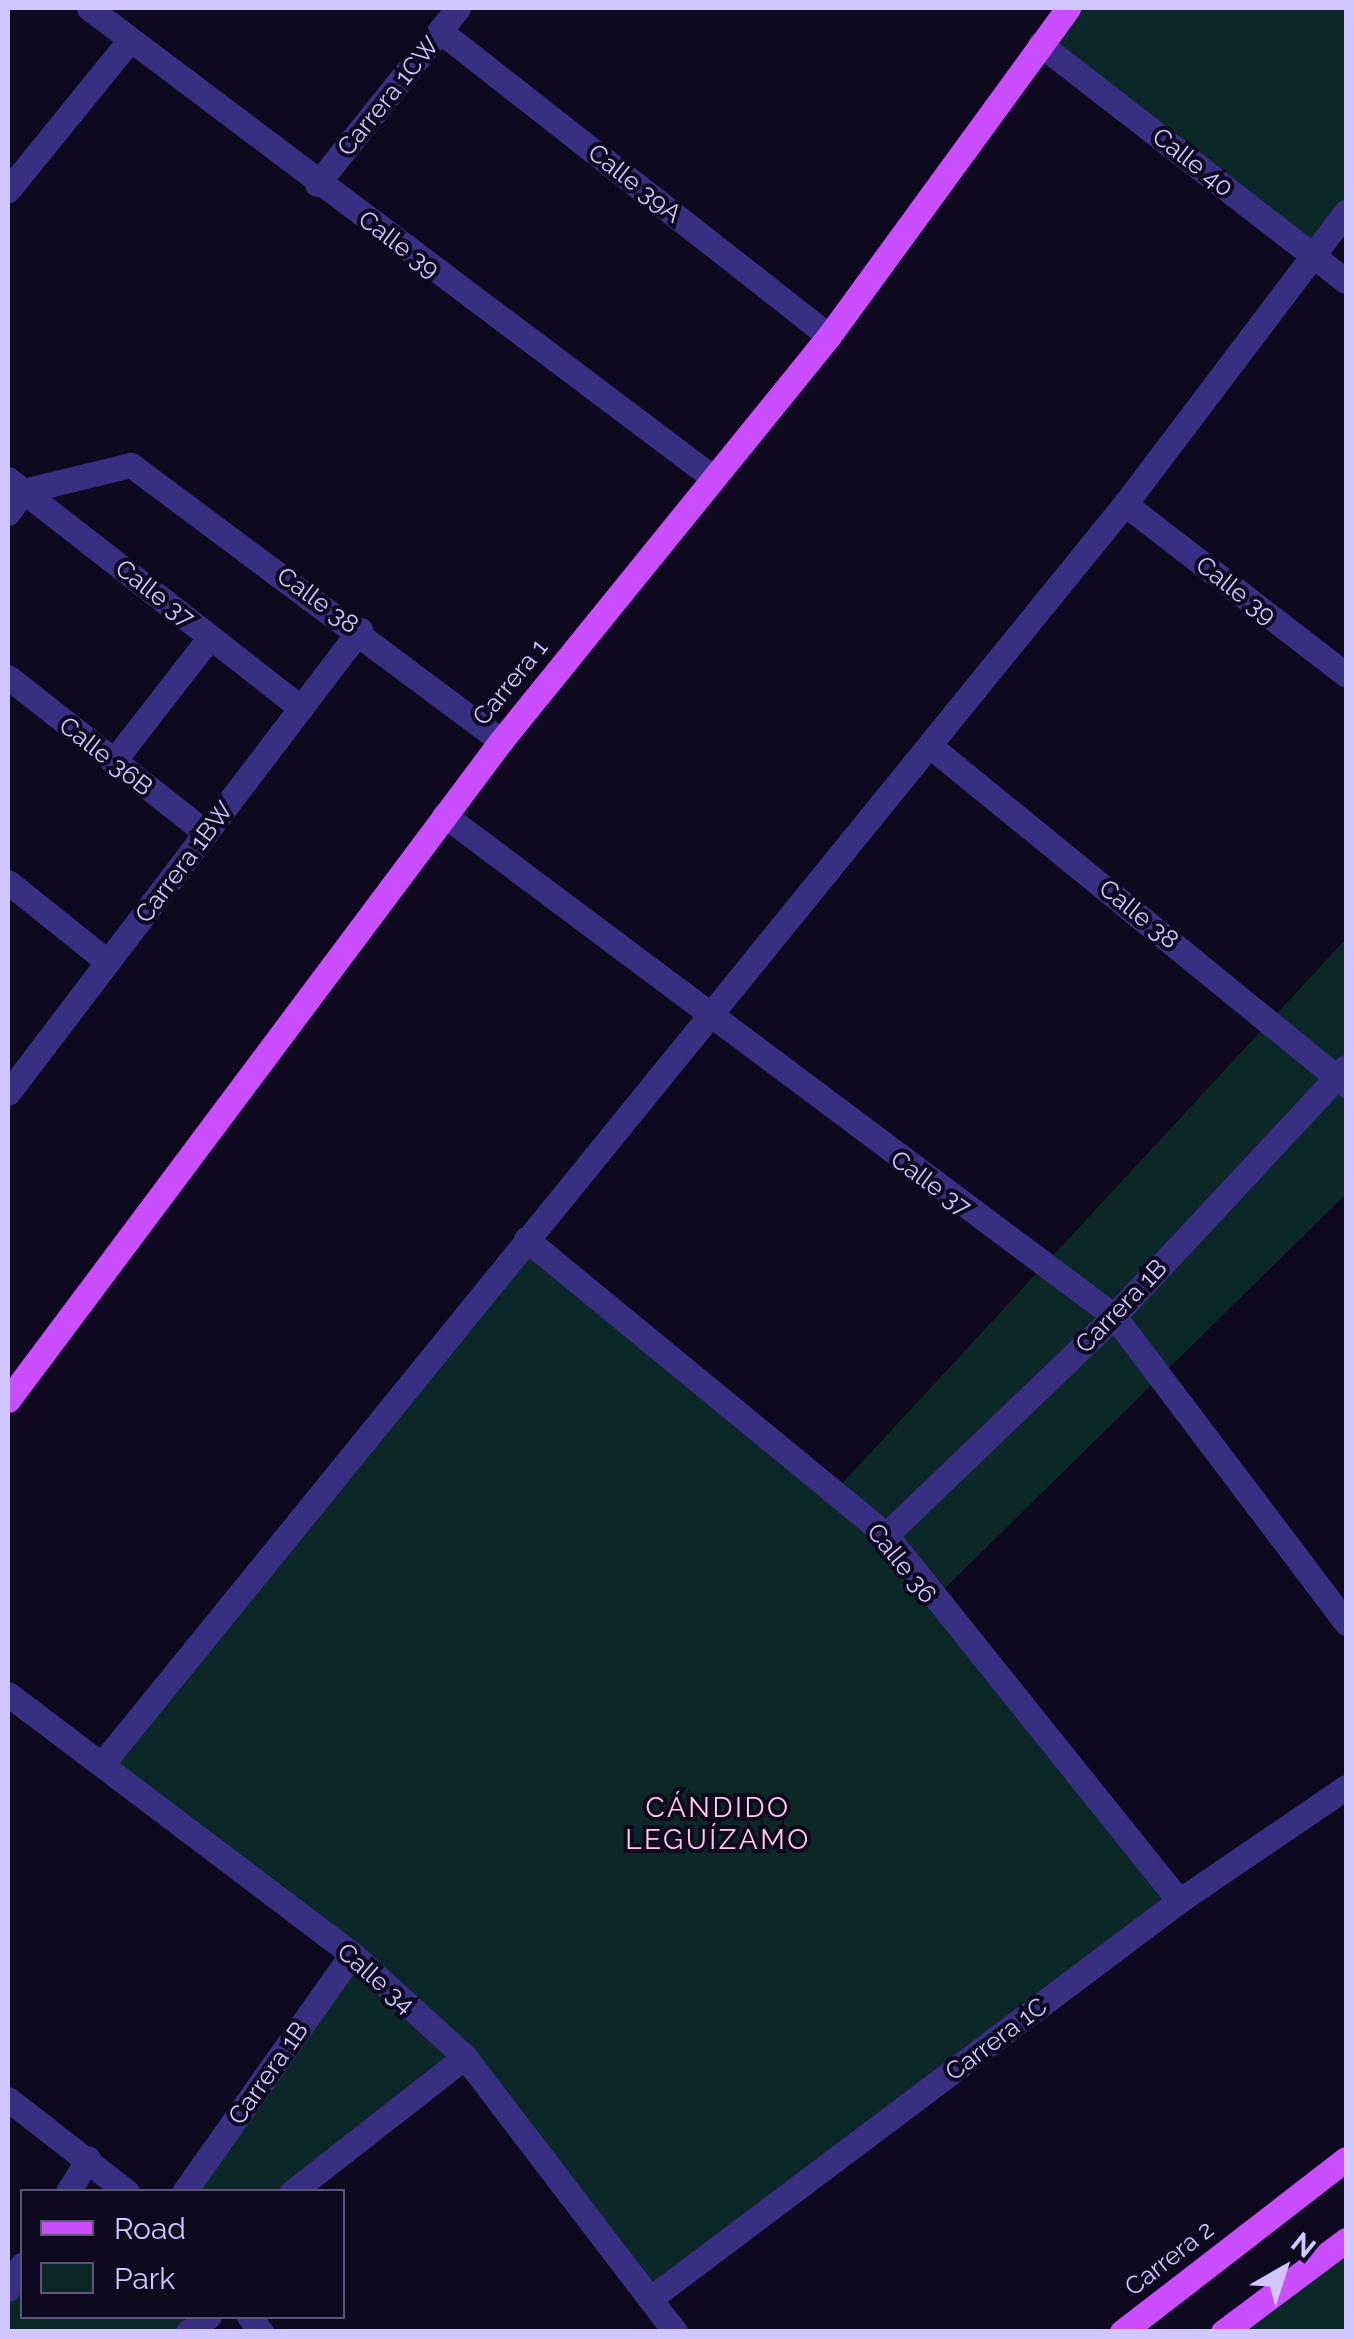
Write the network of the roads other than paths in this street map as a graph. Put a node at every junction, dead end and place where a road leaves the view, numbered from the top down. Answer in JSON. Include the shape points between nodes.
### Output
{"nodes":[{"id":1,"x":89,"y":8,"type":"edge"},
{"id":2,"x":458,"y":8,"type":"edge"},
{"id":3,"x":1068,"y":8,"type":"edge"},
{"id":4,"x":440,"y":31,"type":"junction"},
{"id":5,"x":130,"y":40,"type":"junction"},
{"id":6,"x":1040,"y":44,"type":"junction"},
{"id":7,"x":317,"y":184,"type":"junction"},
{"id":8,"x":8,"y":190,"type":"edge"},
{"id":9,"x":1346,"y":212,"type":"edge"},
{"id":10,"x":1314,"y":256,"type":"junction"},
{"id":11,"x":1346,"y":280,"type":"edge"},
{"id":12,"x":829,"y":336,"type":"junction"},
{"id":13,"x":712,"y":477,"type":"junction"},
{"id":14,"x":16,"y":485,"type":"edge"},
{"id":15,"x":1126,"y":504,"type":"junction"},
{"id":16,"x":8,"y":513,"type":"edge"},
{"id":17,"x":360,"y":630,"type":"junction"},
{"id":18,"x":210,"y":636,"type":"junction"},
{"id":19,"x":1346,"y":675,"type":"edge"},
{"id":20,"x":8,"y":677,"type":"edge"},
{"id":21,"x":301,"y":708,"type":"junction"},
{"id":22,"x":500,"y":741,"type":"junction"},
{"id":23,"x":930,"y":746,"type":"junction"},
{"id":24,"x":113,"y":762,"type":"junction"},
{"id":25,"x":444,"y":815,"type":"junction"},
{"id":26,"x":206,"y":833,"type":"junction"},
{"id":27,"x":8,"y":882,"type":"edge"},
{"id":28,"x":108,"y":962,"type":"junction"},
{"id":29,"x":708,"y":1020,"type":"junction"},
{"id":30,"x":1344,"y":1076,"type":"edge"},
{"id":31,"x":8,"y":1090,"type":"edge"},
{"id":32,"x":526,"y":1240,"type":"junction"},
{"id":33,"x":1114,"y":1316,"type":"junction"},
{"id":34,"x":8,"y":1400,"type":"edge"},
{"id":35,"x":886,"y":1535,"type":"junction"},
{"id":36,"x":1346,"y":1624,"type":"edge"},
{"id":37,"x":8,"y":1694,"type":"edge"},
{"id":38,"x":102,"y":1764,"type":"junction"},
{"id":39,"x":1346,"y":1788,"type":"edge"},
{"id":40,"x":1179,"y":1901,"type":"junction"},
{"id":41,"x":352,"y":1954,"type":"junction"},
{"id":42,"x":464,"y":2058,"type":"junction"},
{"id":43,"x":8,"y":2099,"type":"edge"},
{"id":44,"x":88,"y":2158,"type":"junction"},
{"id":45,"x":1346,"y":2159,"type":"edge"},
{"id":46,"x":70,"y":2189,"type":"edge"},
{"id":47,"x":123,"y":2189,"type":"edge"},
{"id":48,"x":186,"y":2189,"type":"edge"},
{"id":49,"x":296,"y":2189,"type":"edge"},
{"id":50,"x":1346,"y":2240,"type":"edge"},
{"id":51,"x":651,"y":2298,"type":"junction"},
{"id":52,"x":675,"y":2332,"type":"edge"},
{"id":53,"x":1122,"y":2332,"type":"edge"},
{"id":54,"x":1223,"y":2332,"type":"edge"}],
"edges":[{"from":1,"to":5,"type":"street","name":"Calle 39"},
{"from":2,"to":4,"type":"street","name":"Carrera 1CW"},
{"from":3,"to":6,"type":"main road","name":"Carrera 1"},
{"from":4,"to":7,"type":"street","name":"Carrera 1CW"},
{"from":4,"to":12,"type":"street","name":"Calle 39A"},
{"from":5,"to":7,"type":"street","name":"Calle 39"},
{"from":5,"to":8,"type":"street"},
{"from":6,"to":10,"type":"street","name":"Calle 40"},
{"from":6,"to":12,"type":"main road","name":"Carrera 1"},
{"from":7,"to":13,"type":"street","name":"Calle 39"},
{"from":9,"to":10,"type":"street"},
{"from":10,"to":11,"type":"street","name":"Calle 40"},
{"from":10,"to":15,"type":"street"},
{"from":12,"to":13,"type":"main road","name":"Carrera 1"},
{"from":13,"to":22,"type":"main road","name":"Carrera 1"},
{"from":14,"to":16,"type":"street"},
{"from":14,"to":17,"type":"street","name":"Calle 38","via":[[131,465]]},
{"from":14,"to":18,"type":"street","name":"Calle 37"},
{"from":15,"to":19,"type":"street","name":"Calle 39"},
{"from":15,"to":23,"type":"street"},
{"from":17,"to":21,"type":"street","name":"Carrera 1BW"},
{"from":17,"to":22,"type":"street","name":"Calle 38"},
{"from":18,"to":21,"type":"street","name":"Calle 37"},
{"from":18,"to":24,"type":"street"},
{"from":20,"to":24,"type":"street","name":"Calle 36B"},
{"from":21,"to":26,"type":"street","name":"Carrera 1BW"},
{"from":22,"to":25,"type":"main road","name":"Carrera 1"},
{"from":23,"to":29,"type":"street"},
{"from":23,"to":30,"type":"street","name":"Calle 38"},
{"from":24,"to":26,"type":"street","name":"Calle 36B"},
{"from":25,"to":29,"type":"street","name":"Calle 37"},
{"from":25,"to":34,"type":"main road","name":"Carrera 1"},
{"from":26,"to":28,"type":"street","name":"Carrera 1BW"},
{"from":27,"to":28,"type":"street"},
{"from":28,"to":31,"type":"street","name":"Carrera 1BW"},
{"from":29,"to":32,"type":"street"},
{"from":29,"to":33,"type":"street","name":"Calle 37"},
{"from":30,"to":33,"type":"street","name":"Carrera 1B"},
{"from":32,"to":35,"type":"street","name":"Calle 36"},
{"from":32,"to":38,"type":"street"},
{"from":33,"to":35,"type":"street","name":"Carrera 1B"},
{"from":33,"to":36,"type":"street","name":"Calle 37"},
{"from":35,"to":40,"type":"street","name":"Calle 36"},
{"from":37,"to":38,"type":"street","name":"Calle 34"},
{"from":38,"to":41,"type":"street","name":"Calle 34"},
{"from":39,"to":40,"type":"street","name":"Carrera 1C"},
{"from":40,"to":51,"type":"street","name":"Carrera 1C"},
{"from":41,"to":42,"type":"street","name":"Calle 34"},
{"from":41,"to":48,"type":"street","name":"Carrera 1B"},
{"from":42,"to":49,"type":"street"},
{"from":42,"to":51,"type":"street","name":"Calle 34"},
{"from":43,"to":44,"type":"street"},
{"from":44,"to":46,"type":"street"},
{"from":44,"to":47,"type":"street"},
{"from":45,"to":53,"type":"main road","name":"Carrera 2"},
{"from":50,"to":54,"type":"main road"},
{"from":51,"to":52,"type":"street","name":"Calle 34"}]}
